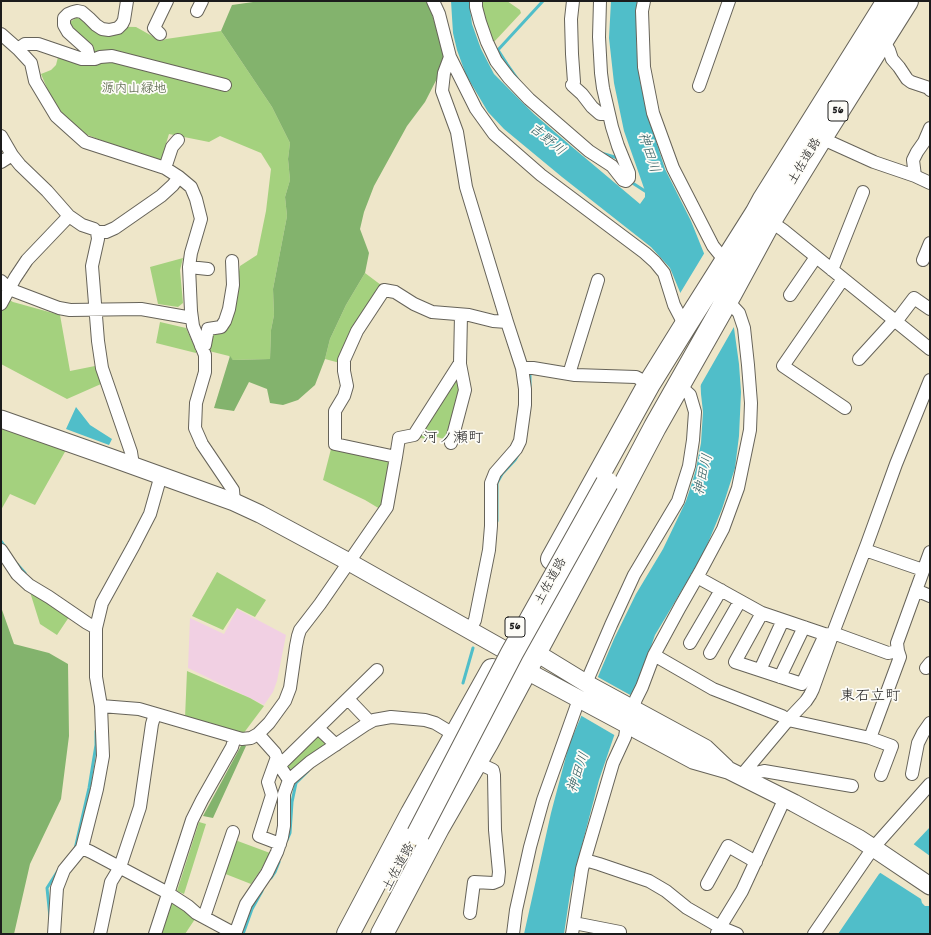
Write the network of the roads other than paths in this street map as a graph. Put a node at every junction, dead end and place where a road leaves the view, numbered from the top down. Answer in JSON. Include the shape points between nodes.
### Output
{"nodes":[{"id":1,"x":128,"y":1,"type":"edge"},
{"id":2,"x":167,"y":1,"type":"edge"},
{"id":3,"x":433,"y":1,"type":"edge"},
{"id":4,"x":440,"y":1,"type":"edge"},
{"id":5,"x":476,"y":1,"type":"edge"},
{"id":6,"x":573,"y":1,"type":"edge"},
{"id":7,"x":600,"y":1,"type":"edge"},
{"id":8,"x":644,"y":1,"type":"edge"},
{"id":9,"x":729,"y":1,"type":"edge"},
{"id":10,"x":898,"y":3,"type":"edge"},
{"id":11,"x":439,"y":14,"type":"junction"},
{"id":12,"x":1,"y":34,"type":"edge"},
{"id":13,"x":160,"y":34,"type":"dead end"},
{"id":14,"x":882,"y":40,"type":"junction"},
{"id":15,"x":18,"y":49,"type":"junction"},
{"id":16,"x":450,"y":57,"type":"junction"},
{"id":17,"x":82,"y":59,"type":"junction"},
{"id":18,"x":225,"y":85,"type":"dead end"},
{"id":19,"x":699,"y":86,"type":"dead end"},
{"id":20,"x":930,"y":90,"type":"edge"},
{"id":21,"x":608,"y":114,"type":"junction"},
{"id":22,"x":930,"y":128,"type":"edge"},
{"id":23,"x":1,"y":136,"type":"edge"},
{"id":24,"x":821,"y":138,"type":"junction"},
{"id":25,"x":178,"y":140,"type":"dead end"},
{"id":26,"x":12,"y":155,"type":"junction"},
{"id":27,"x":1,"y":162,"type":"edge"},
{"id":28,"x":165,"y":168,"type":"junction"},
{"id":29,"x":915,"y":176,"type":"junction"},
{"id":30,"x":179,"y":177,"type":"junction"},
{"id":31,"x":930,"y":183,"type":"edge"},
{"id":32,"x":863,"y":192,"type":"dead end"},
{"id":33,"x":69,"y":216,"type":"junction"},
{"id":34,"x":763,"y":217,"type":"junction"},
{"id":35,"x":97,"y":232,"type":"junction"},
{"id":36,"x":930,"y":243,"type":"edge"},
{"id":37,"x":816,"y":258,"type":"junction"},
{"id":38,"x":923,"y":260,"type":"dead end"},
{"id":39,"x":232,"y":261,"type":"dead end"},
{"id":40,"x":189,"y":267,"type":"junction"},
{"id":41,"x":208,"y":268,"type":"dead end"},
{"id":42,"x":832,"y":270,"type":"junction"},
{"id":43,"x":843,"y":279,"type":"junction"},
{"id":44,"x":598,"y":280,"type":"dead end"},
{"id":45,"x":5,"y":285,"type":"edge"},
{"id":46,"x":728,"y":286,"type":"junction"},
{"id":47,"x":790,"y":294,"type":"dead end"},
{"id":48,"x":1,"y":304,"type":"edge"},
{"id":49,"x":930,"y":309,"type":"edge"},
{"id":50,"x":96,"y":310,"type":"junction"},
{"id":51,"x":461,"y":315,"type":"junction"},
{"id":52,"x":192,"y":318,"type":"junction"},
{"id":53,"x":895,"y":321,"type":"junction"},
{"id":54,"x":507,"y":322,"type":"junction"},
{"id":55,"x":686,"y":324,"type":"junction"},
{"id":56,"x":202,"y":346,"type":"junction"},
{"id":57,"x":930,"y":349,"type":"edge"},
{"id":58,"x":859,"y":359,"type":"dead end"},
{"id":59,"x":460,"y":364,"type":"junction"},
{"id":60,"x":684,"y":367,"type":"junction"},
{"id":61,"x":527,"y":368,"type":"junction"},
{"id":62,"x":569,"y":374,"type":"junction"},
{"id":63,"x":930,"y":380,"type":"edge"},
{"id":64,"x":649,"y":384,"type":"junction"},
{"id":65,"x":845,"y":408,"type":"dead end"},
{"id":66,"x":1,"y":419,"type":"edge"},
{"id":67,"x":451,"y":443,"type":"dead end"},
{"id":68,"x":396,"y":457,"type":"junction"},
{"id":69,"x":133,"y":465,"type":"junction"},
{"id":70,"x":161,"y":476,"type":"junction"},
{"id":71,"x":234,"y":502,"type":"junction"},
{"id":72,"x":1,"y":550,"type":"edge"},
{"id":73,"x":865,"y":550,"type":"junction"},
{"id":74,"x":930,"y":552,"type":"edge"},
{"id":75,"x":349,"y":562,"type":"junction"},
{"id":76,"x":923,"y":570,"type":"junction"},
{"id":77,"x":701,"y":579,"type":"junction"},
{"id":78,"x":721,"y":590,"type":"junction"},
{"id":79,"x":916,"y":590,"type":"junction"},
{"id":80,"x":930,"y":596,"type":"edge"},
{"id":81,"x":740,"y":601,"type":"junction"},
{"id":82,"x":762,"y":613,"type":"junction"},
{"id":83,"x":783,"y":620,"type":"junction"},
{"id":84,"x":804,"y":627,"type":"junction"},
{"id":85,"x":96,"y":628,"type":"junction"},
{"id":86,"x":470,"y":630,"type":"junction"},
{"id":87,"x":829,"y":634,"type":"junction"},
{"id":88,"x":690,"y":643,"type":"dead end"},
{"id":89,"x":503,"y":649,"type":"junction"},
{"id":90,"x":898,"y":652,"type":"junction"},
{"id":91,"x":710,"y":653,"type":"dead end"},
{"id":92,"x":654,"y":654,"type":"junction"},
{"id":93,"x":530,"y":661,"type":"junction"},
{"id":94,"x":377,"y":670,"type":"dead end"},
{"id":95,"x":760,"y":670,"type":"junction"},
{"id":96,"x":780,"y":677,"type":"junction"},
{"id":97,"x":584,"y":692,"type":"junction"},
{"id":98,"x":348,"y":699,"type":"junction"},
{"id":99,"x":101,"y":706,"type":"junction"},
{"id":100,"x":155,"y":714,"type":"junction"},
{"id":101,"x":628,"y":716,"type":"junction"},
{"id":102,"x":788,"y":720,"type":"junction"},
{"id":103,"x":370,"y":722,"type":"junction"},
{"id":104,"x":930,"y":723,"type":"edge"},
{"id":105,"x":318,"y":728,"type":"junction"},
{"id":106,"x":258,"y":734,"type":"junction"},
{"id":107,"x":455,"y":735,"type":"junction"},
{"id":108,"x":235,"y":737,"type":"junction"},
{"id":109,"x":870,"y":738,"type":"junction"},
{"id":110,"x":336,"y":745,"type":"junction"},
{"id":111,"x":279,"y":761,"type":"junction"},
{"id":112,"x":476,"y":762,"type":"junction"},
{"id":113,"x":734,"y":773,"type":"junction"},
{"id":114,"x":912,"y":774,"type":"dead end"},
{"id":115,"x":881,"y":775,"type":"dead end"},
{"id":116,"x":289,"y":780,"type":"junction"},
{"id":117,"x":930,"y":784,"type":"edge"},
{"id":118,"x":852,"y":786,"type":"dead end"},
{"id":119,"x":785,"y":798,"type":"junction"},
{"id":120,"x":412,"y":813,"type":"junction"},
{"id":121,"x":428,"y":831,"type":"junction"},
{"id":122,"x":233,"y":832,"type":"dead end"},
{"id":123,"x":280,"y":844,"type":"junction"},
{"id":124,"x":82,"y":848,"type":"junction"},
{"id":125,"x":875,"y":849,"type":"junction"},
{"id":126,"x":585,"y":860,"type":"junction"},
{"id":127,"x":756,"y":862,"type":"junction"},
{"id":128,"x":120,"y":867,"type":"junction"},
{"id":129,"x":707,"y":884,"type":"dead end"},
{"id":130,"x":930,"y":886,"type":"edge"},
{"id":131,"x":168,"y":893,"type":"junction"},
{"id":132,"x":470,"y":913,"type":"dead end"},
{"id":133,"x":204,"y":917,"type":"junction"},
{"id":134,"x":573,"y":929,"type":"edge"},
{"id":135,"x":719,"y":930,"type":"edge"},
{"id":136,"x":54,"y":934,"type":"edge"},
{"id":137,"x":100,"y":934,"type":"edge"},
{"id":138,"x":155,"y":934,"type":"edge"},
{"id":139,"x":235,"y":934,"type":"edge"},
{"id":140,"x":348,"y":934,"type":"edge"},
{"id":141,"x":365,"y":934,"type":"edge"},
{"id":142,"x":382,"y":934,"type":"edge"},
{"id":143,"x":513,"y":934,"type":"edge"},
{"id":144,"x":619,"y":934,"type":"edge"},
{"id":145,"x":737,"y":934,"type":"edge"},
{"id":146,"x":814,"y":934,"type":"edge"}],
"edges":[{"from":1,"to":17,"type":"street","via":[[124,20],[118,28],[102,29],[82,12],[77,11],[64,18],[68,32],[87,49],[88,53]]},
{"from":2,"to":13,"type":"street","via":[[154,28]]},
{"from":3,"to":11,"type":"street"},
{"from":4,"to":11,"type":"street"},
{"from":5,"to":21,"type":"street","via":[[484,36],[504,73],[529,99],[589,151],[612,166],[626,181],[629,173]]},
{"from":6,"to":21,"type":"street","via":[[572,85],[600,114]]},
{"from":7,"to":21,"type":"street","via":[[601,73]]},
{"from":8,"to":46,"type":"street","via":[[644,67],[653,113],[673,168],[714,246]]},
{"from":9,"to":19,"type":"street"},
{"from":10,"to":14,"type":"highway","name":"土佐道路","number":"56"},
{"from":10,"to":34,"type":"highway","name":"土佐道路","number":"56"},
{"from":11,"to":16,"type":"street"},
{"from":12,"to":15,"type":"street"},
{"from":14,"to":20,"type":"street","via":[[907,79]]},
{"from":14,"to":24,"type":"highway","name":"土佐道路","number":"56"},
{"from":15,"to":17,"type":"street","via":[[25,44],[38,44]]},
{"from":15,"to":28,"type":"street","via":[[31,63],[35,81],[56,116],[88,138]]},
{"from":16,"to":54,"type":"street","via":[[444,73],[442,91],[457,132],[466,187]]},
{"from":16,"to":55,"type":"street","via":[[476,109],[494,134],[541,175],[656,262],[664,273],[674,305]]},
{"from":17,"to":18,"type":"street","via":[[112,56]]},
{"from":22,"to":29,"type":"street","via":[[913,160]]},
{"from":23,"to":26,"type":"street"},
{"from":24,"to":29,"type":"street","via":[[874,162]]},
{"from":24,"to":34,"type":"highway","name":"土佐道路","number":"56"},
{"from":25,"to":28,"type":"street","via":[[172,147]]},
{"from":26,"to":27,"type":"street"},
{"from":26,"to":33,"type":"street"},
{"from":28,"to":30,"type":"street"},
{"from":29,"to":31,"type":"street"},
{"from":30,"to":35,"type":"street","via":[[160,196],[115,228]]},
{"from":30,"to":40,"type":"street","via":[[191,187],[201,219]]},
{"from":32,"to":42,"type":"street","via":[[862,208]]},
{"from":33,"to":35,"type":"street"},
{"from":33,"to":45,"type":"street","via":[[27,260],[15,278]]},
{"from":34,"to":37,"type":"street"},
{"from":34,"to":46,"type":"highway","name":"土佐道路","number":"56"},
{"from":35,"to":50,"type":"street","via":[[98,239],[92,266]]},
{"from":36,"to":38,"type":"street"},
{"from":37,"to":42,"type":"street"},
{"from":37,"to":47,"type":"street"},
{"from":39,"to":56,"type":"street","via":[[233,285],[226,321],[221,327],[208,329],[205,345]]},
{"from":40,"to":41,"type":"street"},
{"from":40,"to":52,"type":"street"},
{"from":42,"to":43,"type":"street"},
{"from":43,"to":53,"type":"street"},
{"from":43,"to":65,"type":"street","via":[[783,366]]},
{"from":44,"to":62,"type":"street"},
{"from":45,"to":48,"type":"street"},
{"from":45,"to":50,"type":"street","via":[[59,308]]},
{"from":46,"to":55,"type":"highway","number":"56"},
{"from":46,"to":60,"type":"highway","name":"土佐道路","number":"56"},
{"from":46,"to":77,"type":"street","via":[[745,336],[751,403],[750,430],[738,488]]},
{"from":49,"to":53,"type":"street","via":[[914,298]]},
{"from":50,"to":52,"type":"street","via":[[141,309]]},
{"from":50,"to":69,"type":"street","via":[[102,368],[131,452]]},
{"from":51,"to":54,"type":"street"},
{"from":51,"to":59,"type":"street"},
{"from":51,"to":68,"type":"street","via":[[432,312],[395,292],[384,290],[357,331],[344,360],[347,386],[335,411],[335,444]]},
{"from":52,"to":56,"type":"street"},
{"from":53,"to":57,"type":"street"},
{"from":53,"to":58,"type":"street"},
{"from":54,"to":61,"type":"street"},
{"from":55,"to":64,"type":"highway","number":"56"},
{"from":56,"to":71,"type":"street","via":[[205,372],[196,403],[195,428],[202,444],[233,490]]},
{"from":59,"to":67,"type":"street","via":[[465,390]]},
{"from":59,"to":68,"type":"street","via":[[414,435],[399,438]]},
{"from":60,"to":93,"type":"highway","number":"56","via":[[616,502]]},
{"from":60,"to":97,"type":"street","via":[[695,412],[689,466],[678,501],[634,575]]},
{"from":60,"to":121,"type":"highway","name":"土佐道路","number":"56","bridge":true,"via":[[607,484],[512,653]]},
{"from":61,"to":62,"type":"street"},
{"from":61,"to":86,"type":"street","via":[[520,441],[495,473],[491,483],[489,550],[475,620]]},
{"from":62,"to":64,"type":"street","via":[[636,377]]},
{"from":63,"to":73,"type":"street","via":[[903,445]]},
{"from":64,"to":89,"type":"highway","number":"56"},
{"from":66,"to":69,"type":"street"},
{"from":68,"to":75,"type":"street","via":[[387,507]]},
{"from":69,"to":70,"type":"street"},
{"from":70,"to":71,"type":"street"},
{"from":70,"to":85,"type":"street","via":[[150,514],[102,603]]},
{"from":71,"to":75,"type":"street"},
{"from":72,"to":85,"type":"street","via":[[17,574],[29,585]]},
{"from":73,"to":76,"type":"street"},
{"from":73,"to":87,"type":"street"},
{"from":74,"to":76,"type":"street"},
{"from":75,"to":86,"type":"street"},
{"from":75,"to":106,"type":"street","via":[[300,630],[290,688],[285,701]]},
{"from":76,"to":79,"type":"street"},
{"from":77,"to":78,"type":"street"},
{"from":77,"to":92,"type":"street","via":[[680,606]]},
{"from":78,"to":81,"type":"street"},
{"from":78,"to":88,"type":"street"},
{"from":79,"to":80,"type":"street"},
{"from":79,"to":90,"type":"street","via":[[897,643]]},
{"from":81,"to":82,"type":"street"},
{"from":81,"to":91,"type":"street"},
{"from":82,"to":83,"type":"street"},
{"from":82,"to":95,"type":"street","via":[[735,662]]},
{"from":83,"to":84,"type":"street"},
{"from":83,"to":95,"type":"street"},
{"from":84,"to":87,"type":"street"},
{"from":84,"to":96,"type":"street"},
{"from":85,"to":99,"type":"street","via":[[96,677]]},
{"from":86,"to":89,"type":"street"},
{"from":87,"to":90,"type":"street","via":[[888,653]]},
{"from":87,"to":96,"type":"street","via":[[802,684]]},
{"from":87,"to":102,"type":"street","via":[[813,690]]},
{"from":89,"to":93,"type":"street"},
{"from":89,"to":107,"type":"highway","number":"56"},
{"from":90,"to":109,"type":"street","via":[[900,657]]},
{"from":92,"to":101,"type":"street"},
{"from":92,"to":102,"type":"street","via":[[713,689]]},
{"from":93,"to":97,"type":"street"},
{"from":93,"to":112,"type":"highway","number":"56"},
{"from":94,"to":98,"type":"street"},
{"from":95,"to":96,"type":"street"},
{"from":97,"to":101,"type":"street"},
{"from":97,"to":143,"type":"street","via":[[543,800],[528,854]]},
{"from":98,"to":103,"type":"street"},
{"from":98,"to":105,"type":"street"},
{"from":99,"to":100,"type":"street"},
{"from":99,"to":124,"type":"street","via":[[102,756],[97,789]]},
{"from":100,"to":108,"type":"street"},
{"from":100,"to":128,"type":"street","via":[[140,807]]},
{"from":101,"to":113,"type":"street","via":[[693,760]]},
{"from":101,"to":126,"type":"street","via":[[625,737],[613,763]]},
{"from":102,"to":109,"type":"street"},
{"from":102,"to":113,"type":"street"},
{"from":103,"to":107,"type":"street","via":[[391,717],[426,720]]},
{"from":103,"to":110,"type":"street"},
{"from":104,"to":114,"type":"street","via":[[918,743]]},
{"from":105,"to":110,"type":"street"},
{"from":105,"to":111,"type":"street"},
{"from":106,"to":108,"type":"street","via":[[244,739]]},
{"from":106,"to":111,"type":"street"},
{"from":107,"to":120,"type":"highway","number":"56"},
{"from":108,"to":131,"type":"street","via":[[192,820]]},
{"from":109,"to":115,"type":"street","via":[[896,748]]},
{"from":110,"to":116,"type":"street"},
{"from":111,"to":116,"type":"street"},
{"from":111,"to":123,"type":"street","via":[[268,782],[272,794],[259,836]]},
{"from":112,"to":121,"type":"highway","number":"56"},
{"from":112,"to":132,"type":"street","via":[[493,770],[499,872],[498,881],[493,883],[474,882]]},
{"from":113,"to":118,"type":"street","via":[[764,771]]},
{"from":113,"to":119,"type":"street"},
{"from":116,"to":123,"type":"street","via":[[284,794],[284,826]]},
{"from":117,"to":125,"type":"street"},
{"from":119,"to":125,"type":"street"},
{"from":119,"to":127,"type":"street"},
{"from":120,"to":121,"type":"street"},
{"from":120,"to":140,"type":"highway","number":"56"},
{"from":121,"to":141,"type":"highway","name":"土佐道路","number":"56"},
{"from":121,"to":142,"type":"highway","number":"56"},
{"from":122,"to":133,"type":"street"},
{"from":123,"to":139,"type":"street","via":[[266,873],[246,904]]},
{"from":124,"to":128,"type":"street"},
{"from":124,"to":136,"type":"street","via":[[64,870],[57,888]]},
{"from":125,"to":130,"type":"street"},
{"from":125,"to":146,"type":"street"},
{"from":126,"to":134,"type":"street"},
{"from":126,"to":135,"type":"street","via":[[648,881]]},
{"from":127,"to":129,"type":"street","via":[[728,846]]},
{"from":127,"to":135,"type":"street"},
{"from":128,"to":131,"type":"street"},
{"from":128,"to":137,"type":"street","via":[[111,882]]},
{"from":131,"to":133,"type":"street"},
{"from":131,"to":138,"type":"street"},
{"from":133,"to":139,"type":"street"},
{"from":134,"to":144,"type":"street","via":[[620,932]]},
{"from":135,"to":145,"type":"street"}]}
